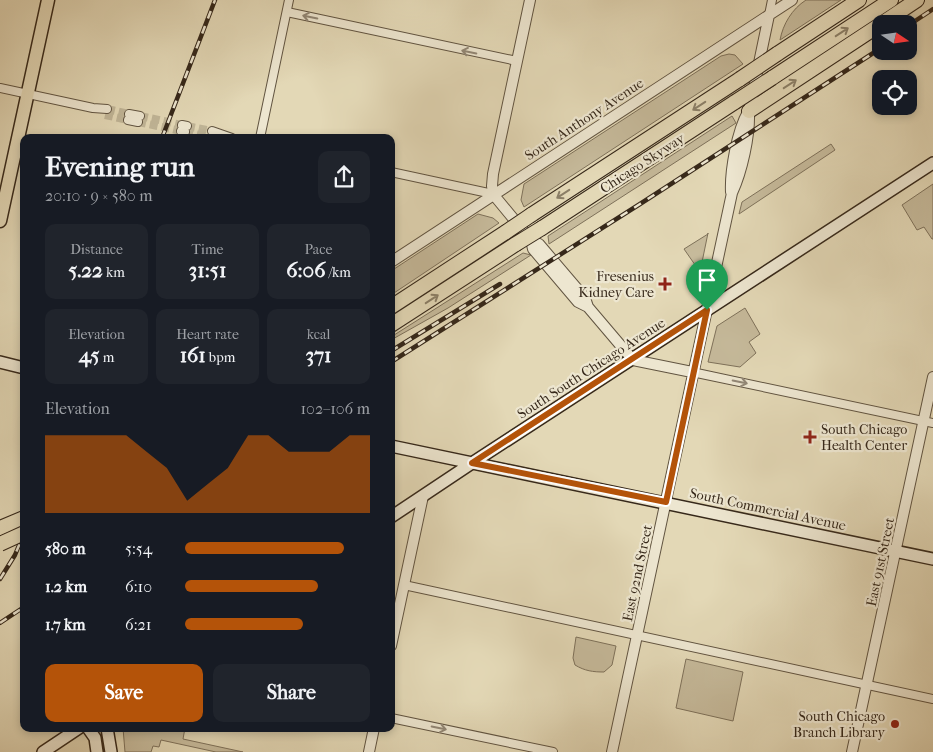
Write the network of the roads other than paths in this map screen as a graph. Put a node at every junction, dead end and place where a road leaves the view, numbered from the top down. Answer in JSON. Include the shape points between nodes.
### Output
{"nodes":[{"id":1,"x":48,"y":0,"type":"edge"},
{"id":2,"x":289,"y":0,"type":"edge"},
{"id":3,"x":530,"y":0,"type":"edge"},
{"id":4,"x":772,"y":0,"type":"edge"},
{"id":5,"x":792,"y":0,"type":"edge"},
{"id":6,"x":859,"y":0,"type":"edge"},
{"id":7,"x":892,"y":0,"type":"edge"},
{"id":8,"x":917,"y":0,"type":"edge"},
{"id":9,"x":287,"y":12,"type":"junction"},
{"id":10,"x":769,"y":15,"type":"junction"},
{"id":11,"x":894,"y":15,"type":"edge"},
{"id":12,"x":872,"y":30,"type":"edge"},
{"id":13,"x":517,"y":61,"type":"junction"},
{"id":14,"x":0,"y":88,"type":"edge"},
{"id":15,"x":27,"y":94,"type":"junction"},
{"id":16,"x":749,"y":111,"type":"junction"},
{"id":17,"x":106,"y":112,"type":"tunnel mouth"},
{"id":18,"x":128,"y":117,"type":"tunnel mouth"},
{"id":19,"x":139,"y":119,"type":"tunnel mouth"},
{"id":20,"x":261,"y":134,"type":"edge"},
{"id":21,"x":933,"y":162,"type":"edge"},
{"id":22,"x":395,"y":173,"type":"edge"},
{"id":23,"x":493,"y":194,"type":"junction"},
{"id":24,"x":0,"y":221,"type":"edge"},
{"id":25,"x":395,"y":259,"type":"edge"},
{"id":26,"x":395,"y":304,"type":"edge"},
{"id":27,"x":707,"y":310,"type":"junction"},
{"id":28,"x":395,"y":322,"type":"edge"},
{"id":29,"x":633,"y":360,"type":"junction"},
{"id":30,"x":0,"y":362,"type":"edge"},
{"id":31,"x":20,"y":367,"type":"edge"},
{"id":32,"x":692,"y":372,"type":"junction"},
{"id":33,"x":933,"y":377,"type":"edge"},
{"id":34,"x":928,"y":422,"type":"edge"},
{"id":35,"x":395,"y":447,"type":"edge"},
{"id":36,"x":472,"y":463,"type":"junction"},
{"id":37,"x":423,"y":496,"type":"junction"},
{"id":38,"x":666,"y":502,"type":"junction"},
{"id":39,"x":395,"y":514,"type":"edge"},
{"id":40,"x":20,"y":520,"type":"edge"},
{"id":41,"x":0,"y":528,"type":"edge"},
{"id":42,"x":20,"y":535,"type":"edge"},
{"id":43,"x":0,"y":544,"type":"edge"},
{"id":44,"x":896,"y":552,"type":"junction"},
{"id":45,"x":933,"y":559,"type":"edge"},
{"id":46,"x":404,"y":586,"type":"junction"},
{"id":47,"x":395,"y":628,"type":"edge"},
{"id":48,"x":637,"y":635,"type":"junction"},
{"id":49,"x":867,"y":685,"type":"junction"},
{"id":50,"x":933,"y":699,"type":"edge"},
{"id":51,"x":395,"y":719,"type":"edge"},
{"id":52,"x":73,"y":732,"type":"edge"},
{"id":53,"x":91,"y":732,"type":"edge"},
{"id":54,"x":108,"y":732,"type":"edge"},
{"id":55,"x":373,"y":732,"type":"edge"},
{"id":56,"x":43,"y":752,"type":"edge"},
{"id":57,"x":97,"y":752,"type":"edge"},
{"id":58,"x":111,"y":752,"type":"edge"},
{"id":59,"x":369,"y":752,"type":"edge"},
{"id":60,"x":553,"y":752,"type":"edge"},
{"id":61,"x":612,"y":752,"type":"edge"},
{"id":62,"x":852,"y":752,"type":"edge"}],
"edges":[{"from":1,"to":15,"type":"main road"},
{"from":2,"to":9,"type":"street"},
{"from":3,"to":13,"type":"street"},
{"from":4,"to":10,"type":"street","name":"East 92nd Street"},
{"from":5,"to":10,"type":"street","name":"South Anthony Avenue"},
{"from":6,"to":26,"type":"highway","name":"Chicago Skyway","one_way":true,"bridge":true},
{"from":28,"to":7,"type":"highway","name":"Chicago Skyway","one_way":true,"bridge":true},
{"from":8,"to":11,"type":"highway"},
{"from":13,"to":9,"type":"street","one_way":true},
{"from":9,"to":20,"type":"street"},
{"from":10,"to":16,"type":"street","name":"East 92nd Street"},
{"from":10,"to":23,"type":"street","name":"South Anthony Avenue"},
{"from":16,"to":12,"type":"highway","one_way":true},
{"from":13,"to":23,"type":"street","via":[[493,174]]},
{"from":14,"to":15,"type":"street"},
{"from":15,"to":17,"type":"street"},
{"from":15,"to":24,"type":"main road"},
{"from":16,"to":27,"type":"street","name":"East 92nd Street","via":[[750,124]]},
{"from":18,"to":19,"type":"street"},
{"from":21,"to":27,"type":"main road","name":"South South Chicago Avenue"},
{"from":22,"to":23,"type":"street"},
{"from":23,"to":25,"type":"street","name":"South Anthony Avenue"},
{"from":23,"to":29,"type":"street","via":[[531,240],[540,244]]},
{"from":27,"to":29,"type":"main road","name":"South South Chicago Avenue"},
{"from":27,"to":32,"type":"street","name":"East 92nd Street"},
{"from":29,"to":32,"type":"street"},
{"from":29,"to":36,"type":"main road","name":"South South Chicago Avenue"},
{"from":30,"to":31,"type":"main road"},
{"from":32,"to":34,"type":"street","one_way":true},
{"from":32,"to":38,"type":"street","name":"East 92nd Street"},
{"from":33,"to":34,"type":"street","name":"East 91st Street"},
{"from":34,"to":44,"type":"street","name":"East 91st Street"},
{"from":35,"to":36,"type":"main road","name":"South Commercial Avenue"},
{"from":36,"to":37,"type":"main road","name":"South South Chicago Avenue"},
{"from":36,"to":38,"type":"main road","name":"South Commercial Avenue"},
{"from":37,"to":39,"type":"main road","name":"South South Chicago Avenue"},
{"from":37,"to":46,"type":"street"},
{"from":38,"to":44,"type":"main road","name":"South Commercial Avenue"},
{"from":38,"to":48,"type":"street","name":"East 92nd Street"},
{"from":40,"to":41,"type":"highway"},
{"from":42,"to":43,"type":"highway","bridge":true},
{"from":44,"to":45,"type":"main road","name":"South Commercial Avenue"},
{"from":44,"to":49,"type":"street","name":"East 91st Street"},
{"from":46,"to":47,"type":"street"},
{"from":46,"to":48,"type":"street"},
{"from":48,"to":49,"type":"street"},
{"from":48,"to":61,"type":"street","name":"East 92nd Street"},
{"from":49,"to":50,"type":"street"},
{"from":49,"to":62,"type":"street","name":"East 91st Street"},
{"from":51,"to":60,"type":"street","one_way":true},
{"from":52,"to":56,"type":"main road"},
{"from":53,"to":57,"type":"main road"},
{"from":54,"to":58,"type":"main road"},
{"from":55,"to":59,"type":"street"}]}
